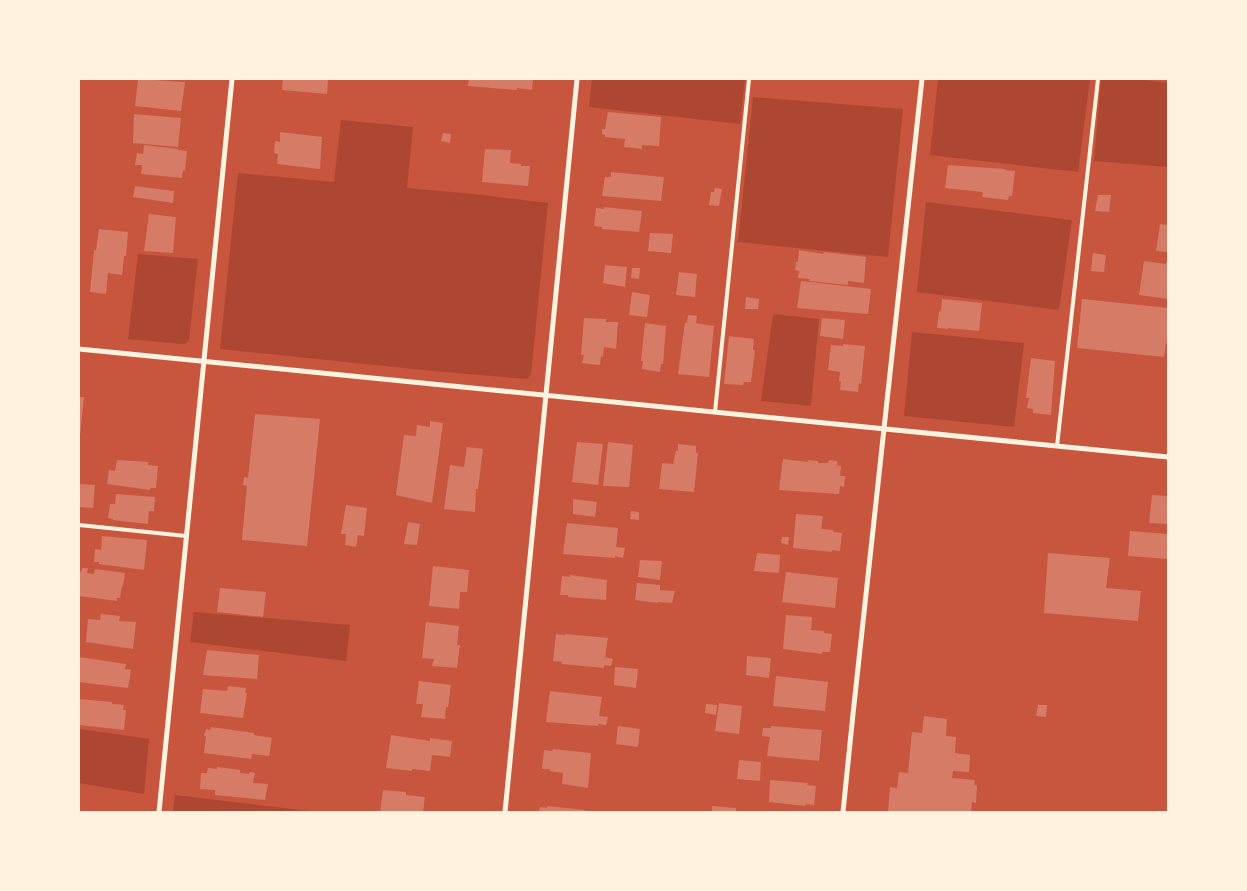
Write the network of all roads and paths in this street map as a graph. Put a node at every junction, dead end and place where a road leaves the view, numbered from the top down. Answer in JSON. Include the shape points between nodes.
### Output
{"nodes":[{"id":1,"x":232,"y":79,"type":"edge"},
{"id":2,"x":577,"y":79,"type":"edge"},
{"id":3,"x":749,"y":79,"type":"edge"},
{"id":4,"x":922,"y":79,"type":"edge"},
{"id":5,"x":1098,"y":79,"type":"edge"},
{"id":6,"x":79,"y":349,"type":"edge"},
{"id":7,"x":203,"y":362,"type":"junction"},
{"id":8,"x":546,"y":396,"type":"junction"},
{"id":9,"x":716,"y":412,"type":"junction"},
{"id":10,"x":884,"y":429,"type":"junction"},
{"id":11,"x":1057,"y":446,"type":"junction"},
{"id":12,"x":1168,"y":457,"type":"edge"},
{"id":13,"x":79,"y":526,"type":"edge"},
{"id":14,"x":186,"y":536,"type":"junction"},
{"id":15,"x":159,"y":812,"type":"edge"},
{"id":16,"x":505,"y":812,"type":"edge"},
{"id":17,"x":844,"y":812,"type":"edge"}],
"edges":[{"from":1,"to":7,"type":"street"},
{"from":2,"to":8,"type":"street"},
{"from":3,"to":9,"type":"lane"},
{"from":4,"to":10,"type":"street"},
{"from":5,"to":11,"type":"lane"},
{"from":6,"to":7,"type":"street"},
{"from":7,"to":8,"type":"street"},
{"from":7,"to":14,"type":"street"},
{"from":8,"to":9,"type":"street"},
{"from":8,"to":16,"type":"street"},
{"from":9,"to":10,"type":"street"},
{"from":10,"to":11,"type":"street"},
{"from":10,"to":17,"type":"street"},
{"from":11,"to":12,"type":"street"},
{"from":13,"to":14,"type":"lane"},
{"from":14,"to":15,"type":"street"}]}
